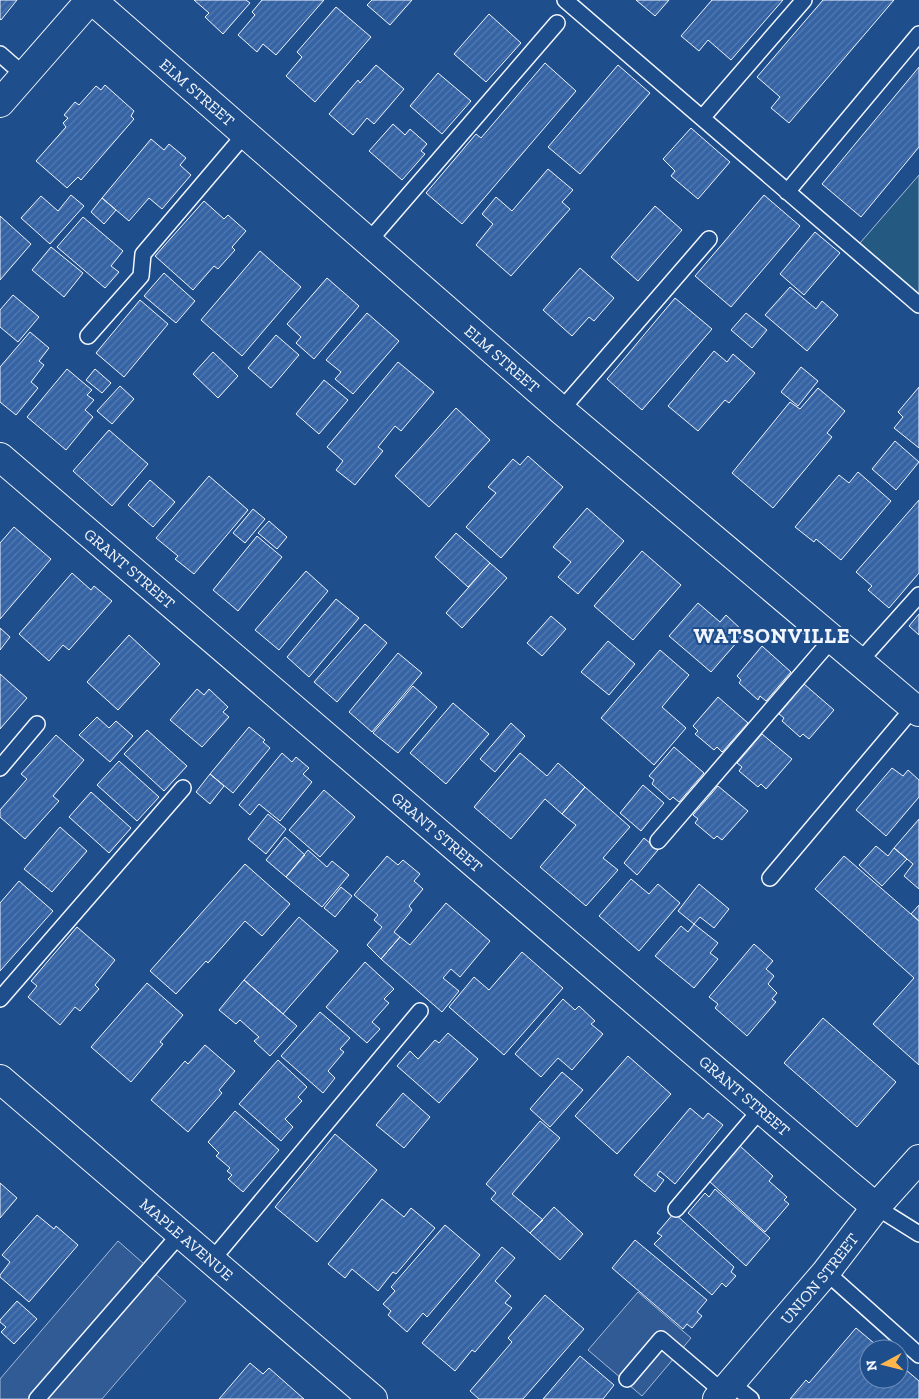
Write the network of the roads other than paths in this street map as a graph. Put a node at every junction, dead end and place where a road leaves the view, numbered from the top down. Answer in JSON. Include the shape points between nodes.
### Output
{"nodes":[{"id":1,"x":91,"y":0,"type":"edge"},
{"id":2,"x":565,"y":0,"type":"edge"},
{"id":3,"x":804,"y":0,"type":"edge"},
{"id":4,"x":557,"y":23,"type":"dead end"},
{"id":5,"x":919,"y":34,"type":"edge"},
{"id":6,"x":0,"y":54,"type":"edge"},
{"id":7,"x":24,"y":75,"type":"junction"},
{"id":8,"x":0,"y":103,"type":"edge"},
{"id":9,"x":702,"y":118,"type":"junction"},
{"id":10,"x":246,"y":134,"type":"junction"},
{"id":11,"x":787,"y":192,"type":"junction"},
{"id":12,"x":709,"y":239,"type":"dead end"},
{"id":13,"x":368,"y":242,"type":"junction"},
{"id":14,"x":919,"y":305,"type":"edge"},
{"id":15,"x":88,"y":336,"type":"dead end"},
{"id":16,"x":561,"y":410,"type":"junction"},
{"id":17,"x":0,"y":457,"type":"edge"},
{"id":18,"x":919,"y":595,"type":"edge"},
{"id":19,"x":832,"y":639,"type":"junction"},
{"id":20,"x":860,"y":662,"type":"junction"},
{"id":21,"x":916,"y":710,"type":"edge"},
{"id":22,"x":37,"y":724,"type":"dead end"},
{"id":23,"x":0,"y":768,"type":"edge"},
{"id":24,"x":183,"y":788,"type":"dead end"},
{"id":25,"x":658,"y":841,"type":"dead end"},
{"id":26,"x":770,"y":878,"type":"dead end"},
{"id":27,"x":0,"y":998,"type":"edge"},
{"id":28,"x":420,"y":1011,"type":"dead end"},
{"id":29,"x":0,"y":1079,"type":"edge"},
{"id":30,"x":761,"y":1109,"type":"junction"},
{"id":31,"x":919,"y":1159,"type":"edge"},
{"id":32,"x":876,"y":1207,"type":"junction"},
{"id":33,"x":676,"y":1209,"type":"dead end"},
{"id":34,"x":181,"y":1233,"type":"junction"},
{"id":35,"x":919,"y":1234,"type":"edge"},
{"id":36,"x":212,"y":1260,"type":"junction"},
{"id":37,"x":826,"y":1272,"type":"junction"},
{"id":38,"x":919,"y":1355,"type":"edge"},
{"id":39,"x":627,"y":1379,"type":"dead end"},
{"id":40,"x":730,"y":1393,"type":"edge"},
{"id":41,"x":37,"y":1399,"type":"edge"},
{"id":42,"x":373,"y":1399,"type":"edge"}],
"edges":[{"from":1,"to":7,"type":"street"},
{"from":1,"to":10,"type":"street","name":"ELM STREET"},
{"from":2,"to":9,"type":"lane"},
{"from":3,"to":9,"type":"lane"},
{"from":4,"to":13,"type":"lane"},
{"from":5,"to":11,"type":"lane"},
{"from":6,"to":7,"type":"lane"},
{"from":7,"to":8,"type":"street"},
{"from":9,"to":11,"type":"lane"},
{"from":10,"to":13,"type":"street","name":"ELM STREET"},
{"from":10,"to":15,"type":"lane","via":[[143,254],[141,276]]},
{"from":11,"to":14,"type":"lane"},
{"from":12,"to":16,"type":"lane"},
{"from":13,"to":16,"type":"street","name":"ELM STREET"},
{"from":16,"to":19,"type":"street","name":"ELM STREET"},
{"from":17,"to":30,"type":"street","name":"GRANT STREET"},
{"from":18,"to":20,"type":"lane"},
{"from":19,"to":20,"type":"street","name":"ELM STREET"},
{"from":19,"to":25,"type":"lane"},
{"from":20,"to":21,"type":"street","name":"ELM STREET"},
{"from":21,"to":26,"type":"lane"},
{"from":22,"to":23,"type":"lane"},
{"from":24,"to":27,"type":"lane"},
{"from":28,"to":36,"type":"lane"},
{"from":29,"to":34,"type":"street","name":"MAPLE AVENUE"},
{"from":30,"to":32,"type":"street","name":"GRANT STREET"},
{"from":30,"to":33,"type":"lane"},
{"from":31,"to":32,"type":"street","name":"UNION STREET"},
{"from":32,"to":35,"type":"lane"},
{"from":32,"to":37,"type":"street","name":"UNION STREET"},
{"from":34,"to":36,"type":"street","name":"MAPLE AVENUE"},
{"from":34,"to":41,"type":"lane"},
{"from":36,"to":42,"type":"street","name":"MAPLE AVENUE"},
{"from":37,"to":38,"type":"lane"},
{"from":37,"to":40,"type":"street","name":"UNION STREET"},
{"from":39,"to":40,"type":"lane","via":[[661,1339]]}]}
